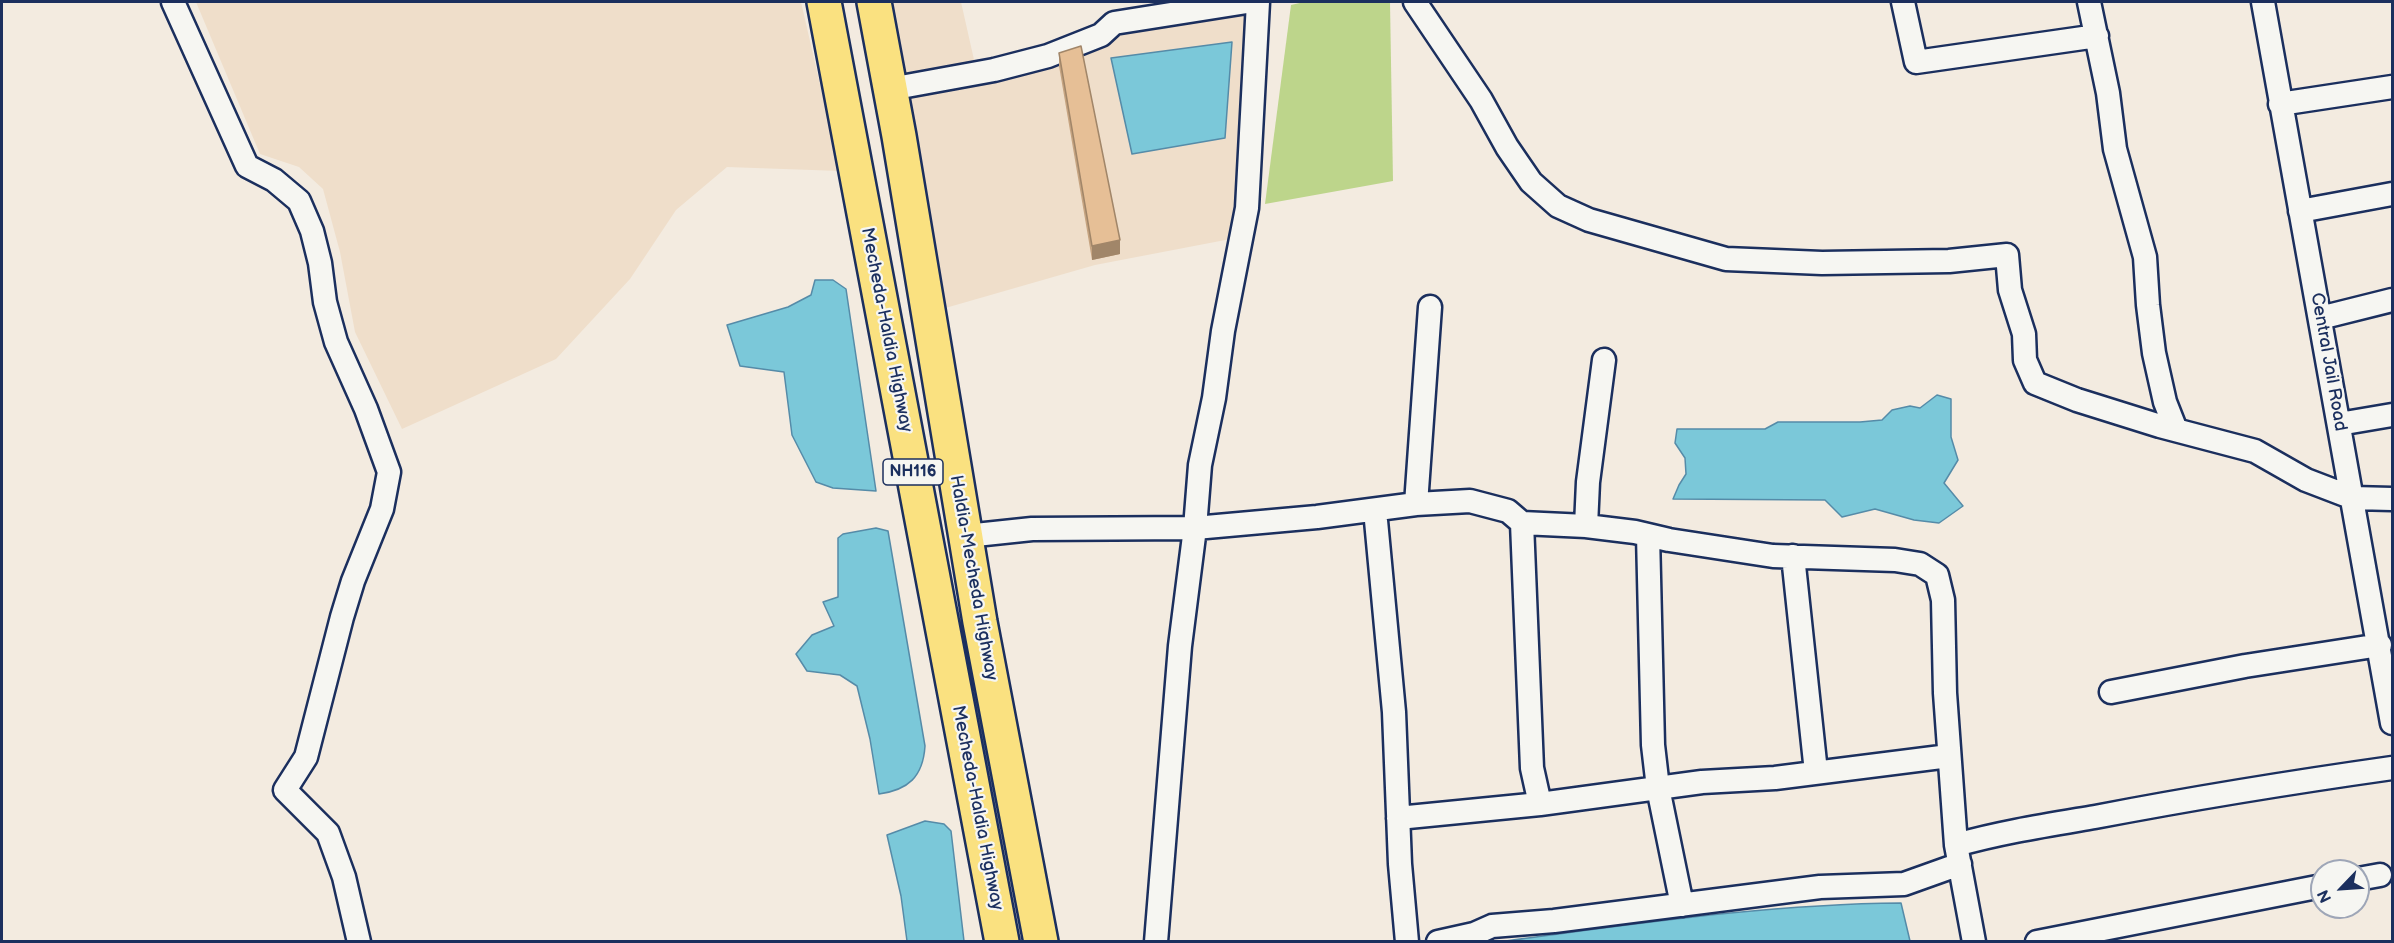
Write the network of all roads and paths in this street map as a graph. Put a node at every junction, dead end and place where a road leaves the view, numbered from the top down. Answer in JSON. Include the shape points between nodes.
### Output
{"nodes":[{"id":1,"x":173,"y":2,"type":"edge"},
{"id":2,"x":824,"y":2,"type":"edge"},
{"id":3,"x":874,"y":2,"type":"edge"},
{"id":4,"x":1247,"y":2,"type":"edge"},
{"id":5,"x":1258,"y":2,"type":"edge"},
{"id":6,"x":1415,"y":2,"type":"edge"},
{"id":7,"x":1904,"y":2,"type":"edge"},
{"id":8,"x":2089,"y":2,"type":"edge"},
{"id":9,"x":2262,"y":2,"type":"edge"},
{"id":10,"x":2097,"y":36,"type":"junction"},
{"id":11,"x":2392,"y":87,"type":"edge"},
{"id":12,"x":890,"y":89,"type":"junction"},
{"id":13,"x":2280,"y":104,"type":"junction"},
{"id":14,"x":2392,"y":194,"type":"edge"},
{"id":15,"x":2300,"y":211,"type":"junction"},
{"id":16,"x":2392,"y":300,"type":"edge"},
{"id":17,"x":1430,"y":307,"type":"dead end"},
{"id":18,"x":2320,"y":318,"type":"junction"},
{"id":19,"x":1604,"y":360,"type":"dead end"},
{"id":20,"x":2392,"y":415,"type":"edge"},
{"id":21,"x":2339,"y":424,"type":"junction"},
{"id":22,"x":2176,"y":430,"type":"junction"},
{"id":23,"x":2353,"y":498,"type":"junction"},
{"id":24,"x":2392,"y":499,"type":"edge"},
{"id":25,"x":1416,"y":504,"type":"junction"},
{"id":26,"x":1375,"y":510,"type":"junction"},
{"id":27,"x":1522,"y":523,"type":"junction"},
{"id":28,"x":1586,"y":526,"type":"junction"},
{"id":29,"x":1195,"y":528,"type":"junction"},
{"id":30,"x":1648,"y":535,"type":"junction"},
{"id":31,"x":966,"y":536,"type":"junction"},
{"id":32,"x":1793,"y":556,"type":"junction"},
{"id":33,"x":2380,"y":645,"type":"junction"},
{"id":34,"x":2111,"y":692,"type":"dead end"},
{"id":35,"x":2392,"y":723,"type":"edge"},
{"id":36,"x":1949,"y":756,"type":"junction"},
{"id":37,"x":2392,"y":768,"type":"edge"},
{"id":38,"x":1816,"y":772,"type":"junction"},
{"id":39,"x":1658,"y":788,"type":"junction"},
{"id":40,"x":1540,"y":804,"type":"junction"},
{"id":41,"x":1398,"y":818,"type":"junction"},
{"id":42,"x":1958,"y":854,"type":"junction"},
{"id":43,"x":2310,"y":888,"type":"edge"},
{"id":44,"x":1682,"y":905,"type":"junction"},
{"id":45,"x":359,"y":942,"type":"edge"},
{"id":46,"x":1002,"y":942,"type":"edge"},
{"id":47,"x":1041,"y":942,"type":"edge"},
{"id":48,"x":1156,"y":942,"type":"edge"},
{"id":49,"x":1407,"y":942,"type":"edge"},
{"id":50,"x":1438,"y":942,"type":"edge"},
{"id":51,"x":1974,"y":942,"type":"edge"},
{"id":52,"x":2037,"y":942,"type":"edge"}],
"edges":[{"from":1,"to":45,"type":"street","via":[[247,166],[274,180],[299,201],[312,231],[336,342],[389,472],[381,508],[342,617],[306,757],[285,790],[328,833],[344,877]]},
{"from":2,"to":46,"type":"highway","name":"Mecheda-Haldia Highway","number":"NH116"},
{"from":3,"to":12,"type":"highway","name":"Haldia-Mecheda Highway","number":"NH116"},
{"from":4,"to":12,"type":"street","via":[[1114,23],[1101,35],[1048,56]]},
{"from":5,"to":29,"type":"street","via":[[1246,208],[1200,465]]},
{"from":6,"to":22,"type":"street","via":[[1531,182],[1558,206],[1589,220],[1726,259],[1822,263],[1949,261],[2007,255],[2010,290],[2024,334],[2025,360],[2035,383]]},
{"from":7,"to":10,"type":"street","via":[[1917,62]]},
{"from":8,"to":10,"type":"street"},
{"from":9,"to":13,"type":"street","name":"Central Jail Road"},
{"from":10,"to":22,"type":"street","via":[[2115,149],[2145,257],[2154,352]]},
{"from":11,"to":13,"type":"street"},
{"from":12,"to":31,"type":"highway","name":"Haldia-Mecheda Highway","number":"NH116"},
{"from":13,"to":15,"type":"street","name":"Central Jail Road"},
{"from":14,"to":15,"type":"street"},
{"from":15,"to":18,"type":"street","name":"Central Jail Road"},
{"from":16,"to":18,"type":"street"},
{"from":17,"to":25,"type":"street"},
{"from":18,"to":21,"type":"street","name":"Central Jail Road"},
{"from":19,"to":28,"type":"street"},
{"from":20,"to":21,"type":"street"},
{"from":21,"to":23,"type":"street","name":"Central Jail Road"},
{"from":22,"to":23,"type":"street","via":[[2255,451],[2306,480]]},
{"from":23,"to":24,"type":"street"},
{"from":23,"to":33,"type":"street","name":"Central Jail Road"},
{"from":25,"to":26,"type":"street"},
{"from":25,"to":27,"type":"street","via":[[1470,501],[1508,511]]},
{"from":26,"to":29,"type":"street"},
{"from":26,"to":41,"type":"street","via":[[1394,712]]},
{"from":27,"to":28,"type":"street"},
{"from":27,"to":40,"type":"street","via":[[1532,768]]},
{"from":28,"to":30,"type":"street"},
{"from":29,"to":31,"type":"street","via":[[1032,529]]},
{"from":29,"to":48,"type":"street","via":[[1179,646]]},
{"from":30,"to":32,"type":"street"},
{"from":30,"to":39,"type":"street","via":[[1653,745]]},
{"from":31,"to":47,"type":"highway","name":"Haldia-Mecheda Highway","number":"NH116"},
{"from":32,"to":36,"type":"street","via":[[1895,560],[1920,564],[1937,575],[1943,600]]},
{"from":32,"to":38,"type":"street"},
{"from":33,"to":34,"type":"street"},
{"from":33,"to":35,"type":"street","name":"Central Jail Road"},
{"from":36,"to":38,"type":"street"},
{"from":36,"to":42,"type":"street"},
{"from":37,"to":42,"type":"street","via":[[2257,787],[1994,834]]},
{"from":38,"to":39,"type":"street"},
{"from":39,"to":40,"type":"street"},
{"from":39,"to":44,"type":"street"},
{"from":40,"to":41,"type":"street"},
{"from":41,"to":49,"type":"street"},
{"from":42,"to":44,"type":"street","via":[[1904,884],[1820,887]]},
{"from":42,"to":51,"type":"street"},
{"from":43,"to":52,"type":"street"},
{"from":44,"to":50,"type":"street","via":[[1492,926]]}]}
